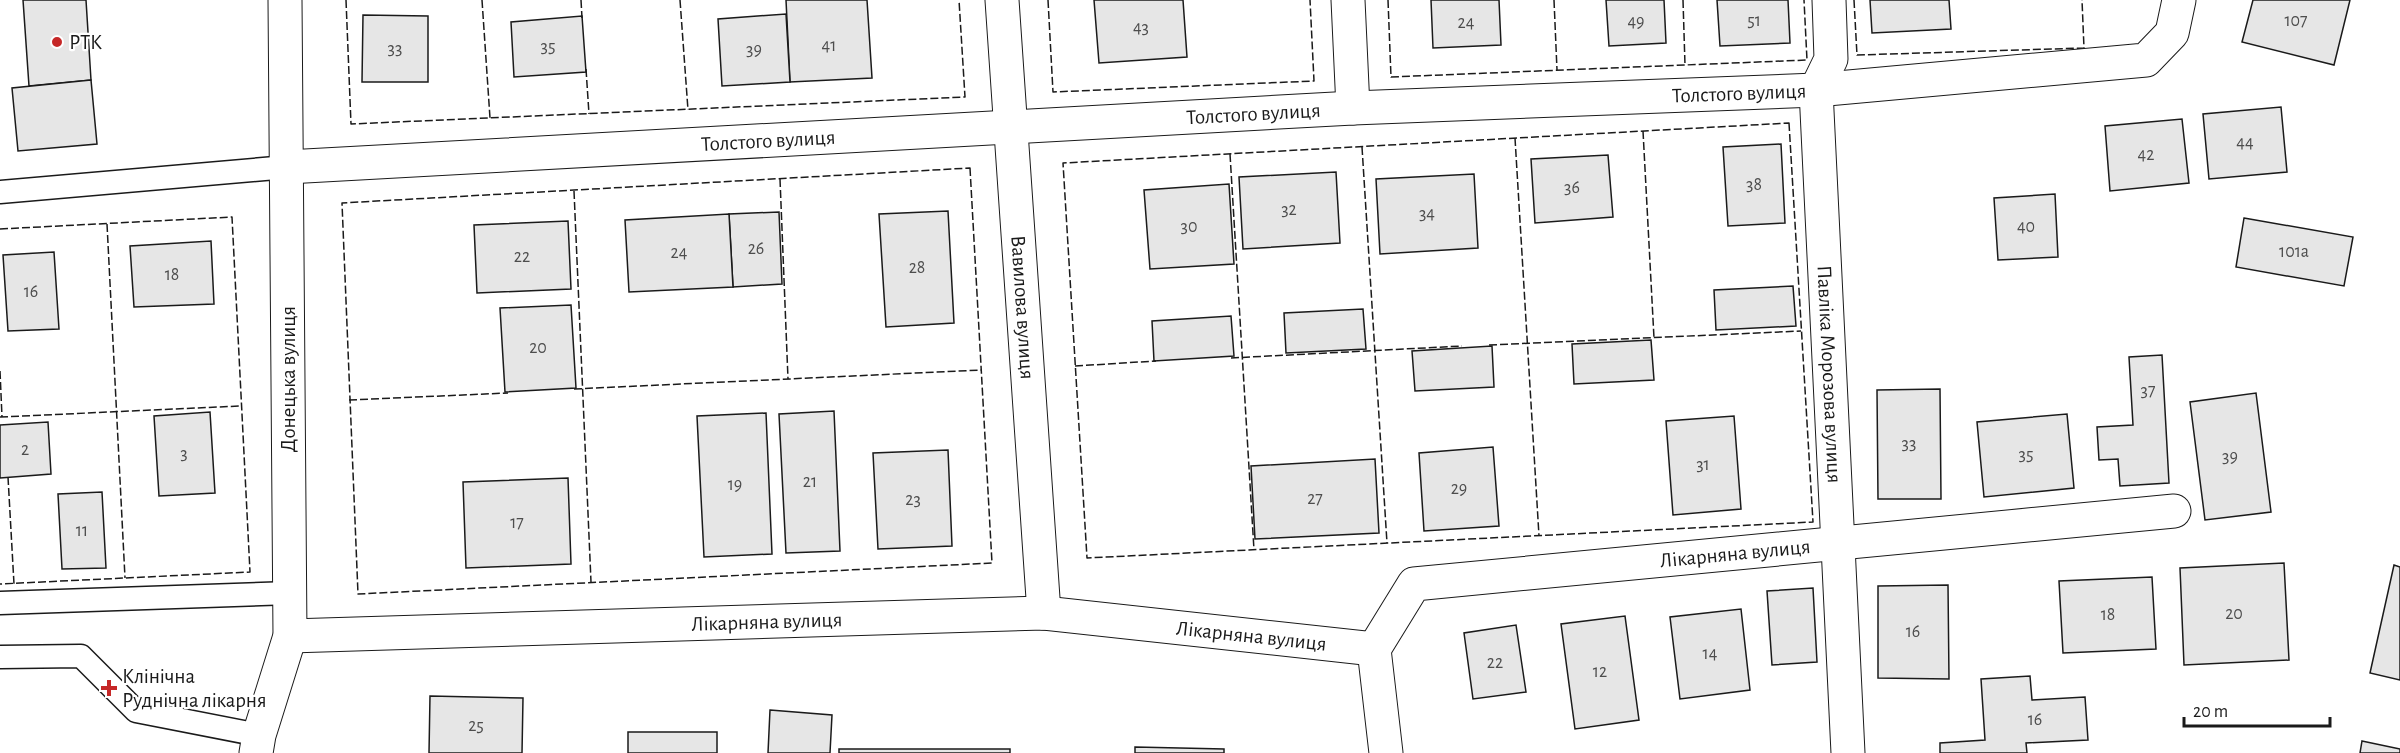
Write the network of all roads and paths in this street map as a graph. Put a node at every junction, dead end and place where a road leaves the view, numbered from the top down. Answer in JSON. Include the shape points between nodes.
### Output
{"nodes":[{"id":1,"x":285,"y":0,"type":"edge"},
{"id":2,"x":1002,"y":0,"type":"edge"},
{"id":3,"x":1348,"y":0,"type":"edge"},
{"id":4,"x":1829,"y":0,"type":"edge"},
{"id":5,"x":2179,"y":0,"type":"edge"},
{"id":6,"x":1816,"y":90,"type":"junction"},
{"id":7,"x":1353,"y":108,"type":"junction"},
{"id":8,"x":1011,"y":129,"type":"junction"},
{"id":9,"x":287,"y":167,"type":"junction"},
{"id":10,"x":0,"y":192,"type":"edge"},
{"id":11,"x":2174,"y":511,"type":"dead end"},
{"id":12,"x":1837,"y":544,"type":"junction"},
{"id":13,"x":290,"y":593,"type":"junction"},
{"id":14,"x":0,"y":603,"type":"edge"},
{"id":15,"x":1044,"y":613,"type":"junction"},
{"id":16,"x":290,"y":636,"type":"junction"},
{"id":17,"x":1374,"y":649,"type":"junction"},
{"id":18,"x":0,"y":657,"type":"edge"},
{"id":19,"x":258,"y":744,"type":"edge"},
{"id":20,"x":1386,"y":753,"type":"edge"},
{"id":21,"x":1848,"y":753,"type":"edge"}],
"edges":[{"from":1,"to":9,"type":"street","name":"Донецька вулиця"},
{"from":2,"to":8,"type":"street","name":"Вавилова вулиця"},
{"from":3,"to":7,"type":"street"},
{"from":4,"to":6,"type":"street","name":"Павліка Морозова вулиця","via":[[1831,59]]},
{"from":5,"to":6,"type":"street","name":"Толстого вулиця","via":[[2172,33],[2146,60]]},
{"from":6,"to":7,"type":"street","name":"Толстого вулиця"},
{"from":6,"to":12,"type":"street","name":"Павліка Морозова вулиця"},
{"from":7,"to":8,"type":"street","name":"Толстого вулиця"},
{"from":8,"to":9,"type":"street","name":"Толстого вулиця"},
{"from":8,"to":15,"type":"street","name":"Вавилова вулиця"},
{"from":9,"to":10,"type":"lane"},
{"from":9,"to":13,"type":"street","name":"Донецька вулиця"},
{"from":11,"to":12,"type":"street","name":"Лікарняна вулиця"},
{"from":12,"to":17,"type":"street","name":"Лікарняна вулиця","via":[[1414,584]]},
{"from":12,"to":21,"type":"street","name":"Павліка Морозова вулиця"},
{"from":13,"to":14,"type":"lane"},
{"from":13,"to":16,"type":"street","name":"Донецька вулиця"},
{"from":15,"to":16,"type":"street","name":"Лікарняна вулиця"},
{"from":15,"to":17,"type":"street","name":"Лікарняна вулиця"},
{"from":16,"to":19,"type":"street","name":"Донецька вулиця"},
{"from":17,"to":20,"type":"street"},
{"from":18,"to":19,"type":"lane","via":[[81,656],[136,711]]}]}
